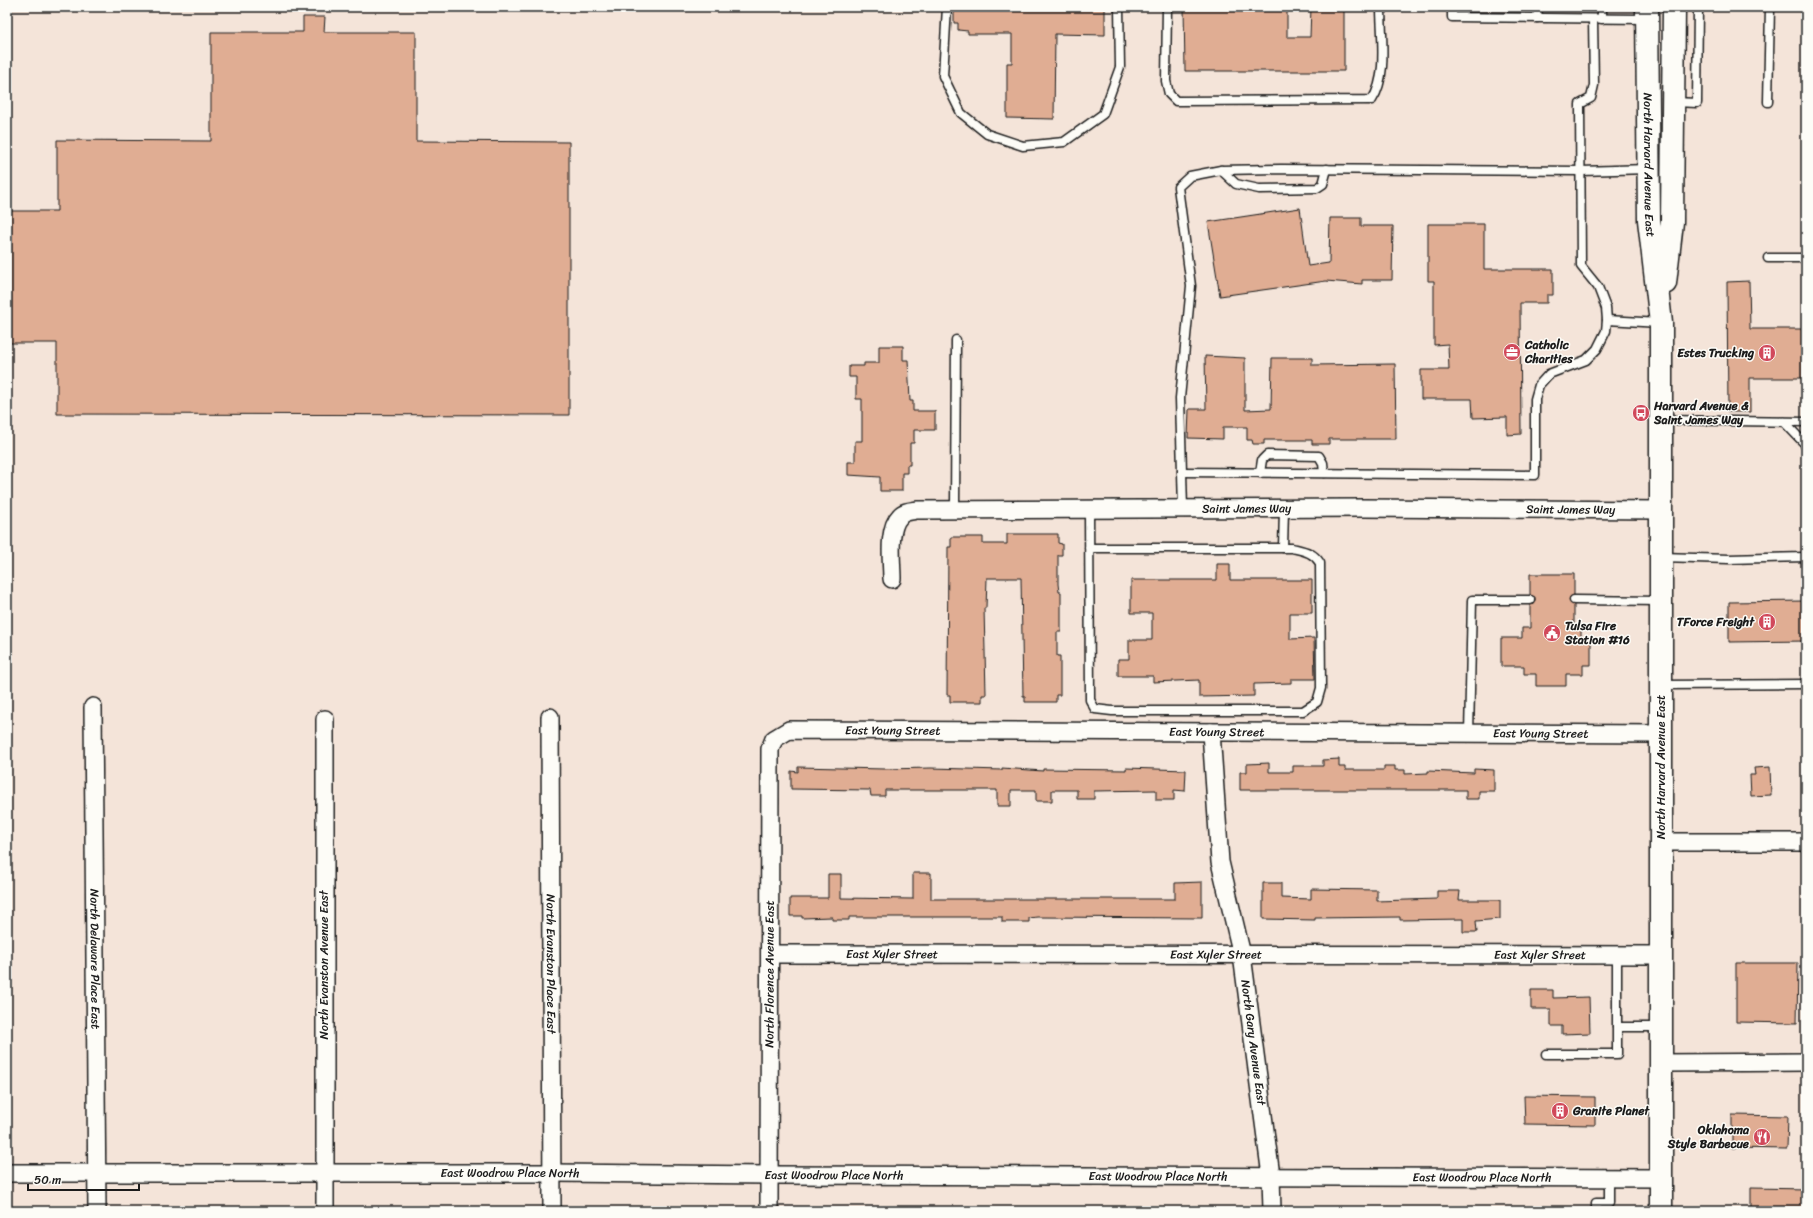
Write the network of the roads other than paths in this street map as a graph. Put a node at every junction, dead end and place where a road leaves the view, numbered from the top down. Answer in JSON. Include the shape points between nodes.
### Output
{"nodes":[{"id":1,"x":947,"y":7,"type":"edge"},
{"id":2,"x":1119,"y":7,"type":"edge"},
{"id":3,"x":1167,"y":7,"type":"edge"},
{"id":4,"x":1381,"y":7,"type":"edge"},
{"id":5,"x":1452,"y":7,"type":"edge"},
{"id":6,"x":1538,"y":7,"type":"edge"},
{"id":7,"x":1602,"y":7,"type":"edge"},
{"id":8,"x":1674,"y":7,"type":"edge"},
{"id":9,"x":1698,"y":7,"type":"edge"},
{"id":10,"x":1770,"y":7,"type":"edge"},
{"id":11,"x":1647,"y":13,"type":"edge"},
{"id":12,"x":1538,"y":18,"type":"junction"},
{"id":13,"x":1593,"y":19,"type":"junction"},
{"id":14,"x":1602,"y":19,"type":"junction"},
{"id":15,"x":1673,"y":102,"type":"junction"},
{"id":16,"x":1768,"y":102,"type":"dead end"},
{"id":17,"x":1649,"y":169,"type":"junction"},
{"id":18,"x":1221,"y":170,"type":"junction"},
{"id":19,"x":1327,"y":170,"type":"junction"},
{"id":20,"x":1581,"y":171,"type":"junction"},
{"id":21,"x":1768,"y":258,"type":"dead end"},
{"id":22,"x":1806,"y":258,"type":"edge"},
{"id":23,"x":1607,"y":320,"type":"junction"},
{"id":24,"x":1661,"y":323,"type":"junction"},
{"id":25,"x":956,"y":340,"type":"dead end"},
{"id":26,"x":1661,"y":420,"type":"junction"},
{"id":27,"x":1784,"y":422,"type":"junction"},
{"id":28,"x":1806,"y":422,"type":"edge"},
{"id":29,"x":1806,"y":445,"type":"edge"},
{"id":30,"x":1182,"y":472,"type":"junction"},
{"id":31,"x":1260,"y":473,"type":"junction"},
{"id":32,"x":1324,"y":473,"type":"junction"},
{"id":33,"x":1089,"y":508,"type":"junction"},
{"id":34,"x":1183,"y":508,"type":"junction"},
{"id":35,"x":1284,"y":508,"type":"junction"},
{"id":36,"x":955,"y":509,"type":"junction"},
{"id":37,"x":1661,"y":510,"type":"junction"},
{"id":38,"x":1089,"y":548,"type":"junction"},
{"id":39,"x":1284,"y":548,"type":"junction"},
{"id":40,"x":1661,"y":557,"type":"junction"},
{"id":41,"x":1806,"y":557,"type":"edge"},
{"id":42,"x":892,"y":580,"type":"dead end"},
{"id":43,"x":1530,"y":600,"type":"dead end"},
{"id":44,"x":1574,"y":600,"type":"dead end"},
{"id":45,"x":1661,"y":600,"type":"junction"},
{"id":46,"x":1806,"y":684,"type":"edge"},
{"id":47,"x":1661,"y":685,"type":"junction"},
{"id":48,"x":93,"y":707,"type":"dead end"},
{"id":49,"x":550,"y":718,"type":"dead end"},
{"id":50,"x":325,"y":719,"type":"dead end"},
{"id":51,"x":1211,"y":732,"type":"junction"},
{"id":52,"x":1469,"y":734,"type":"junction"},
{"id":53,"x":1661,"y":734,"type":"junction"},
{"id":54,"x":774,"y":738,"type":"joint"},
{"id":55,"x":1661,"y":842,"type":"junction"},
{"id":56,"x":1806,"y":842,"type":"edge"},
{"id":57,"x":770,"y":954,"type":"junction"},
{"id":58,"x":1242,"y":955,"type":"junction"},
{"id":59,"x":1617,"y":955,"type":"junction"},
{"id":60,"x":1661,"y":955,"type":"junction"},
{"id":61,"x":1617,"y":1027,"type":"junction"},
{"id":62,"x":1661,"y":1027,"type":"junction"},
{"id":63,"x":1546,"y":1054,"type":"dead end"},
{"id":64,"x":1806,"y":1062,"type":"edge"},
{"id":65,"x":1661,"y":1063,"type":"junction"},
{"id":66,"x":553,"y":1172,"type":"junction"},
{"id":67,"x":7,"y":1173,"type":"edge"},
{"id":68,"x":97,"y":1173,"type":"junction"},
{"id":69,"x":324,"y":1174,"type":"junction"},
{"id":70,"x":769,"y":1175,"type":"junction"},
{"id":71,"x":1272,"y":1176,"type":"junction"},
{"id":72,"x":1609,"y":1177,"type":"junction"},
{"id":73,"x":1661,"y":1178,"type":"junction"},
{"id":74,"x":97,"y":1211,"type":"edge"},
{"id":75,"x":325,"y":1211,"type":"edge"},
{"id":76,"x":552,"y":1211,"type":"edge"},
{"id":77,"x":769,"y":1211,"type":"edge"},
{"id":78,"x":1272,"y":1211,"type":"edge"},
{"id":79,"x":1596,"y":1211,"type":"edge"},
{"id":80,"x":1661,"y":1211,"type":"edge"}],
"edges":[{"from":1,"to":2,"type":"lane","via":[[943,76],[961,113],[987,134],[1023,146],[1064,142],[1103,114],[1120,67]]},
{"from":3,"to":4,"type":"lane","via":[[1166,81],[1169,94],[1176,101],[1192,101],[1372,100],[1382,78]]},
{"from":5,"to":12,"type":"lane","via":[[1452,17]]},
{"from":6,"to":12,"type":"lane"},
{"from":7,"to":14,"type":"lane"},
{"from":8,"to":15,"type":"main road","name":"North Harvard Avenue East"},
{"from":9,"to":15,"type":"lane","via":[[1697,103]]},
{"from":10,"to":16,"type":"lane"},
{"from":11,"to":14,"type":"lane"},
{"from":11,"to":17,"type":"main road","name":"North Harvard Avenue East"},
{"from":12,"to":13,"type":"lane"},
{"from":13,"to":14,"type":"lane"},
{"from":13,"to":20,"type":"lane","via":[[1594,85],[1591,98],[1580,104]]},
{"from":15,"to":24,"type":"main road","name":"North Harvard Avenue East","via":[[1672,222]]},
{"from":17,"to":20,"type":"lane"},
{"from":17,"to":24,"type":"main road","name":"North Harvard Avenue East","via":[[1649,220]]},
{"from":18,"to":19,"type":"lane"},
{"from":18,"to":19,"type":"lane","via":[[1236,184],[1259,189],[1317,188],[1323,184]]},
{"from":18,"to":30,"type":"lane","via":[[1190,176],[1178,187],[1191,286],[1180,398]]},
{"from":19,"to":20,"type":"lane"},
{"from":20,"to":23,"type":"lane","via":[[1581,266],[1598,287],[1606,308]]},
{"from":21,"to":22,"type":"lane"},
{"from":23,"to":24,"type":"lane"},
{"from":23,"to":32,"type":"lane","via":[[1604,338],[1594,353],[1586,360],[1549,374],[1540,385],[1535,399],[1535,475]]},
{"from":24,"to":26,"type":"main road","name":"North Harvard Avenue East"},
{"from":25,"to":36,"type":"lane"},
{"from":26,"to":27,"type":"lane"},
{"from":26,"to":37,"type":"main road","name":"North Harvard Avenue East"},
{"from":27,"to":28,"type":"lane"},
{"from":27,"to":29,"type":"lane"},
{"from":30,"to":31,"type":"lane"},
{"from":30,"to":34,"type":"lane"},
{"from":31,"to":32,"type":"lane"},
{"from":31,"to":32,"type":"lane","via":[[1262,460],[1268,455],[1319,456]]},
{"from":33,"to":34,"type":"street","name":"Saint James Way"},
{"from":33,"to":36,"type":"street","name":"Saint James Way"},
{"from":33,"to":38,"type":"lane"},
{"from":34,"to":35,"type":"street","name":"Saint James Way"},
{"from":35,"to":37,"type":"street","name":"Saint James Way"},
{"from":35,"to":39,"type":"lane"},
{"from":36,"to":42,"type":"street","name":"Saint James Way","via":[[917,510],[901,515],[894,524],[892,534]]},
{"from":37,"to":40,"type":"main road","name":"North Harvard Avenue East"},
{"from":38,"to":39,"type":"lane"},
{"from":38,"to":39,"type":"lane","via":[[1090,700],[1095,709],[1303,711],[1317,702],[1321,688],[1320,563],[1316,556],[1308,552]]},
{"from":40,"to":41,"type":"lane"},
{"from":40,"to":45,"type":"main road","name":"North Harvard Avenue East"},
{"from":43,"to":52,"type":"lane","via":[[1472,600]]},
{"from":44,"to":45,"type":"lane"},
{"from":45,"to":47,"type":"main road","name":"North Harvard Avenue East"},
{"from":46,"to":47,"type":"lane"},
{"from":47,"to":53,"type":"main road","name":"North Harvard Avenue East"},
{"from":48,"to":68,"type":"street","name":"North Delaware Place East"},
{"from":49,"to":66,"type":"street","name":"North Evanston Place East"},
{"from":50,"to":69,"type":"street","name":"North Evanston Avenue East"},
{"from":51,"to":52,"type":"street","name":"East Young Street"},
{"from":51,"to":54,"type":"street","name":"East Young Street","via":[[789,730]]},
{"from":51,"to":58,"type":"street","name":"North Gary Avenue East","via":[[1220,862]]},
{"from":52,"to":53,"type":"street","name":"East Young Street"},
{"from":53,"to":55,"type":"main road","name":"North Harvard Avenue East"},
{"from":54,"to":57,"type":"street","name":"North Florence Avenue East","via":[[770,749]]},
{"from":55,"to":56,"type":"street"},
{"from":55,"to":60,"type":"main road","name":"North Harvard Avenue East"},
{"from":57,"to":58,"type":"street","name":"East Xyler Street"},
{"from":57,"to":70,"type":"street","name":"North Florence Avenue East"},
{"from":58,"to":59,"type":"street","name":"East Xyler Street"},
{"from":58,"to":71,"type":"street","name":"North Gary Avenue East"},
{"from":59,"to":60,"type":"street","name":"East Xyler Street"},
{"from":59,"to":61,"type":"lane"},
{"from":60,"to":62,"type":"main road","name":"North Harvard Avenue East"},
{"from":61,"to":62,"type":"lane"},
{"from":61,"to":63,"type":"lane","via":[[1617,1054]]},
{"from":62,"to":65,"type":"main road","name":"North Harvard Avenue East"},
{"from":64,"to":65,"type":"street"},
{"from":65,"to":73,"type":"main road","name":"North Harvard Avenue East"},
{"from":66,"to":69,"type":"street","name":"East Woodrow Place North"},
{"from":66,"to":70,"type":"street","name":"East Woodrow Place North"},
{"from":66,"to":76,"type":"street","name":"North Evanston Place East"},
{"from":67,"to":68,"type":"street","name":"East Woodrow Place North"},
{"from":68,"to":69,"type":"street","name":"East Woodrow Place North"},
{"from":68,"to":74,"type":"street","name":"North Delaware Place East"},
{"from":69,"to":75,"type":"street","name":"North Evanston Avenue East"},
{"from":70,"to":71,"type":"street","name":"East Woodrow Place North"},
{"from":70,"to":77,"type":"street","name":"North Florence Avenue East"},
{"from":71,"to":72,"type":"street","name":"East Woodrow Place North"},
{"from":71,"to":78,"type":"street","name":"North Gary Avenue East"},
{"from":72,"to":73,"type":"street","name":"East Woodrow Place North"},
{"from":72,"to":79,"type":"lane","via":[[1609,1203],[1596,1203]]},
{"from":73,"to":80,"type":"main road","name":"North Harvard Avenue East"}]}
